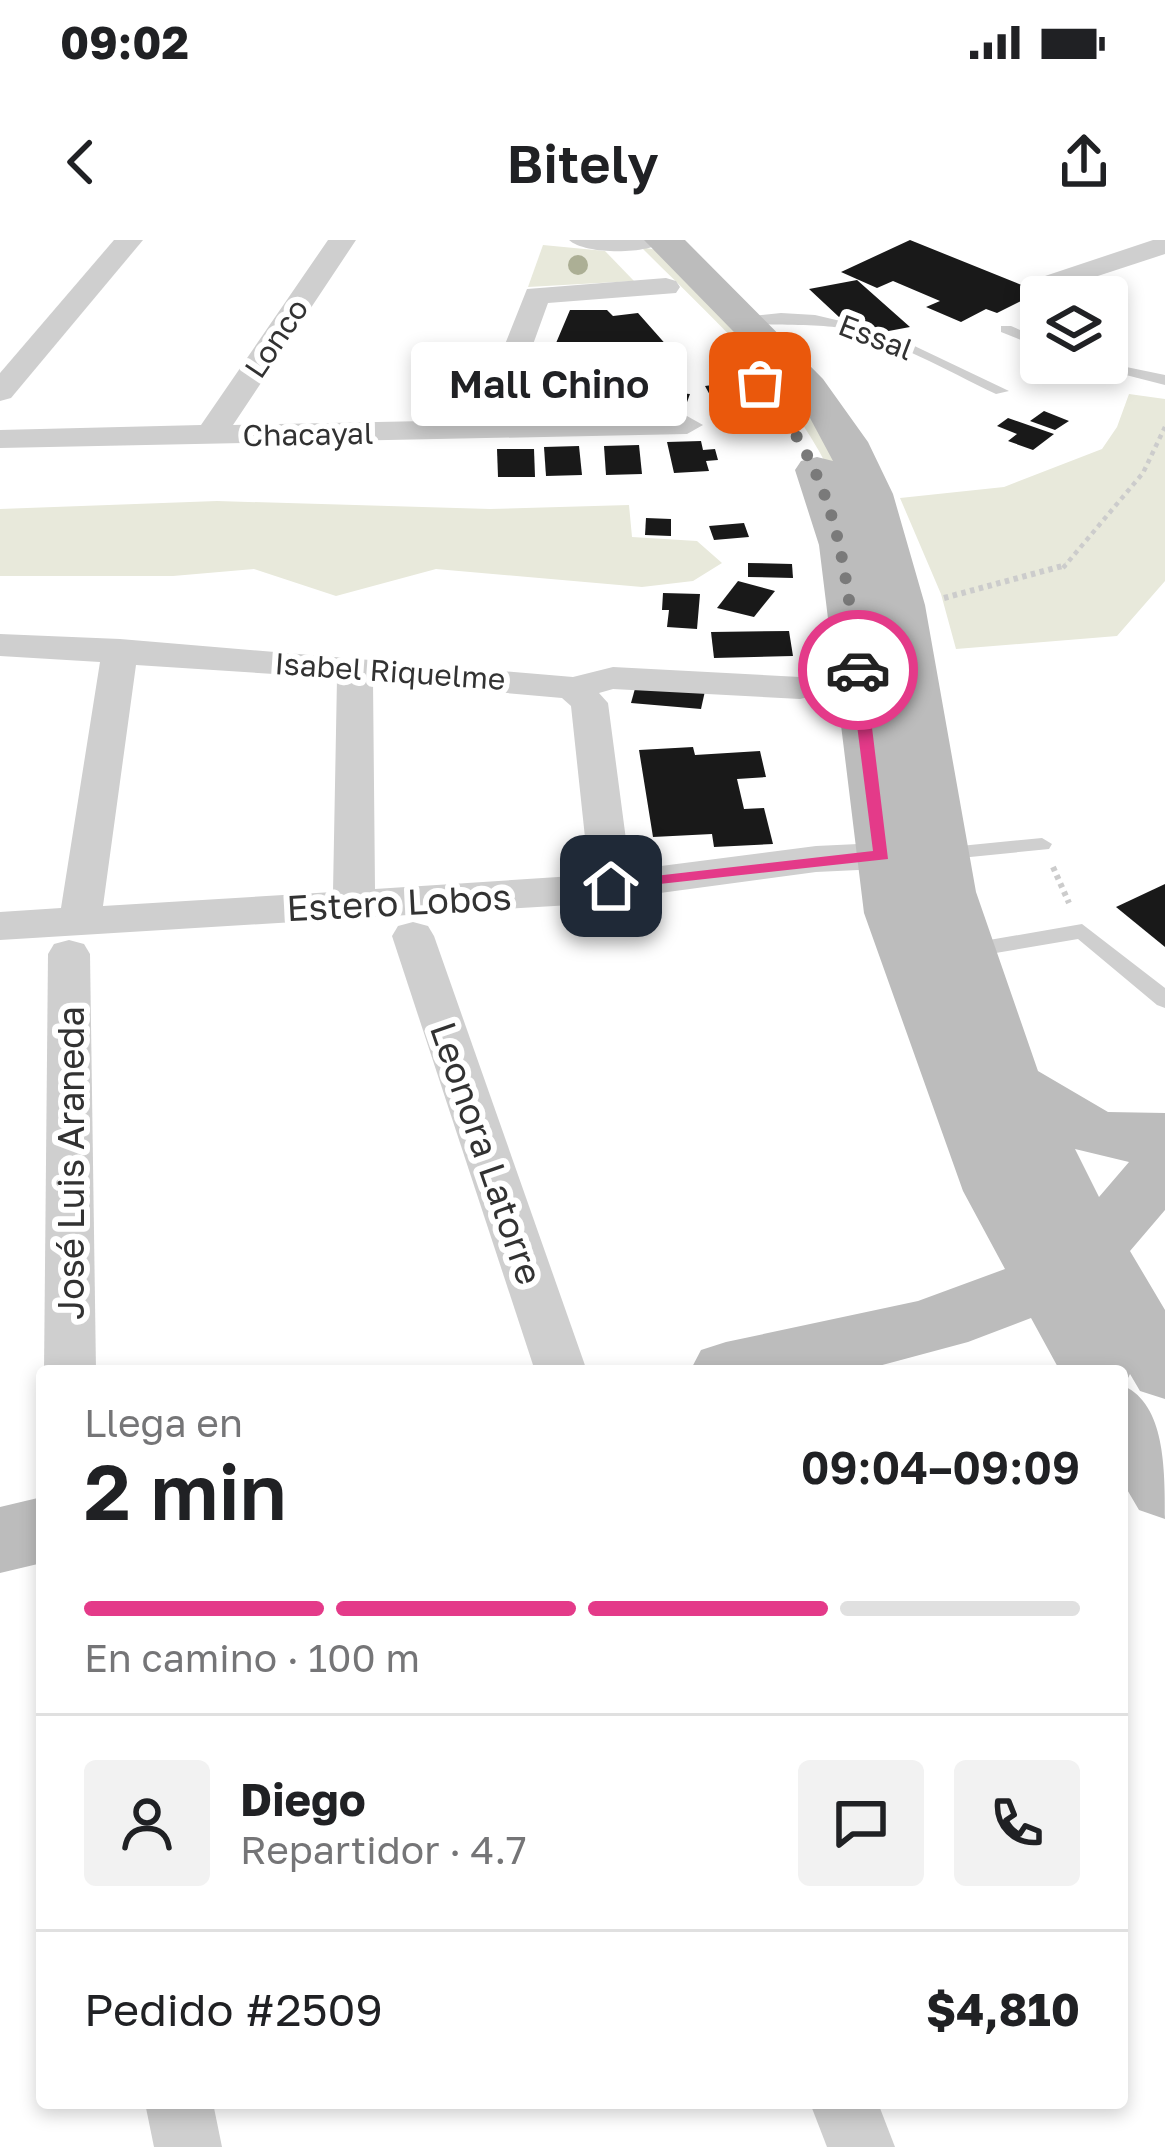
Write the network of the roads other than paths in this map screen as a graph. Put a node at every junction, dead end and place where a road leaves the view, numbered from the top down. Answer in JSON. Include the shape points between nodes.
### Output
{"nodes":[{"id":1,"x":129,"y":240,"type":"edge"},
{"id":2,"x":342,"y":240,"type":"edge"},
{"id":3,"x":583,"y":240,"type":"edge"},
{"id":4,"x":640,"y":241,"type":"edge"},
{"id":5,"x":1165,"y":244,"type":"edge"},
{"id":6,"x":1072,"y":276,"type":"edge"},
{"id":7,"x":666,"y":287,"type":"junction"},
{"id":8,"x":744,"y":321,"type":"junction"},
{"id":9,"x":1006,"y":329,"type":"dead end"},
{"id":10,"x":1020,"y":335,"type":"edge"},
{"id":11,"x":1128,"y":372,"type":"edge"},
{"id":12,"x":1165,"y":380,"type":"edge"},
{"id":13,"x":1000,"y":391,"type":"dead end"},
{"id":14,"x":0,"y":392,"type":"edge"},
{"id":15,"x":687,"y":425,"type":"dead end"},
{"id":16,"x":486,"y":431,"type":"junction"},
{"id":17,"x":210,"y":435,"type":"junction"},
{"id":18,"x":0,"y":439,"type":"edge"},
{"id":19,"x":0,"y":645,"type":"edge"},
{"id":20,"x":120,"y":650,"type":"junction"},
{"id":21,"x":356,"y":668,"type":"junction"},
{"id":22,"x":572,"y":688,"type":"junction"},
{"id":23,"x":800,"y":688,"type":"dead end"},
{"id":24,"x":1042,"y":844,"type":"road end"},
{"id":25,"x":911,"y":855,"type":"junction"},
{"id":26,"x":611,"y":886,"type":"junction"},
{"id":27,"x":354,"y":905,"type":"junction"},
{"id":28,"x":0,"y":926,"type":"edge"},
{"id":29,"x":412,"y":936,"type":"dead end"},
{"id":30,"x":74,"y":938,"type":"junction"},
{"id":31,"x":965,"y":951,"type":"junction"},
{"id":32,"x":1165,"y":1000,"type":"edge"},
{"id":33,"x":1018,"y":1088,"type":"junction"},
{"id":34,"x":1165,"y":1137,"type":"edge"},
{"id":35,"x":1165,"y":1165,"type":"edge"},
{"id":36,"x":1067,"y":1264,"type":"junction"},
{"id":37,"x":70,"y":1365,"type":"edge"},
{"id":38,"x":559,"y":1365,"type":"edge"},
{"id":39,"x":750,"y":1365,"type":"edge"},
{"id":40,"x":1094,"y":1365,"type":"edge"},
{"id":41,"x":1165,"y":1370,"type":"edge"},
{"id":42,"x":1128,"y":1425,"type":"edge"},
{"id":43,"x":1165,"y":1487,"type":"edge"},
{"id":44,"x":36,"y":1531,"type":"edge"},
{"id":45,"x":0,"y":1540,"type":"edge"},
{"id":46,"x":180,"y":2109,"type":"edge"},
{"id":47,"x":846,"y":2109,"type":"edge"},
{"id":48,"x":188,"y":2147,"type":"edge"},
{"id":49,"x":861,"y":2147,"type":"edge"}],
"edges":[{"from":1,"to":14,"type":"street"},
{"from":2,"to":17,"type":"street","name":"Lonco"},
{"from":3,"to":4,"type":"street"},
{"from":4,"to":7,"type":"main road"},
{"from":4,"to":8,"type":"main road"},
{"from":5,"to":6,"type":"street"},
{"from":7,"to":16,"type":"street","via":[[537,295]]},
{"from":7,"to":25,"type":"main road","via":[[721,340],[809,453],[842,545]]},
{"from":8,"to":13,"type":"lane","name":"Essal","via":[[798,315],[851,323]]},
{"from":8,"to":25,"type":"main road","via":[[832,421],[874,499],[889,549]]},
{"from":9,"to":10,"type":"lane"},
{"from":11,"to":12,"type":"lane"},
{"from":15,"to":16,"type":"street","name":"Chacayal"},
{"from":16,"to":17,"type":"street","name":"Chacayal"},
{"from":17,"to":18,"type":"street","name":"Chacayal"},
{"from":19,"to":20,"type":"street","name":"Isabel Riquelme"},
{"from":20,"to":21,"type":"street","name":"Isabel Riquelme"},
{"from":20,"to":30,"type":"street","name":"José Luis Araneda"},
{"from":21,"to":22,"type":"street","name":"Isabel Riquelme"},
{"from":21,"to":27,"type":"street"},
{"from":22,"to":23,"type":"street","name":"Isabel Riquelme","via":[[613,678]]},
{"from":22,"to":26,"type":"street","via":[[589,704]]},
{"from":24,"to":25,"type":"lane"},
{"from":25,"to":26,"type":"street","name":"Estero Lobos"},
{"from":25,"to":31,"type":"main road"},
{"from":25,"to":36,"type":"main road","via":[[887,893],[916,984],[996,1191]]},
{"from":26,"to":27,"type":"street","name":"Estero Lobos"},
{"from":27,"to":30,"type":"street","name":"Estero Lobos"},
{"from":28,"to":30,"type":"street","name":"Estero Lobos"},
{"from":29,"to":38,"type":"street","name":"Leonora Latorre"},
{"from":30,"to":37,"type":"street","name":"José Luis Araneda"},
{"from":31,"to":32,"type":"lane","via":[[1082,931]]},
{"from":31,"to":33,"type":"main road"},
{"from":33,"to":34,"type":"main road","via":[[1093,1133]]},
{"from":33,"to":36,"type":"main road"},
{"from":35,"to":36,"type":"main road"},
{"from":36,"to":39,"type":"main road","via":[[966,1314]]},
{"from":36,"to":40,"type":"main road"},
{"from":36,"to":41,"type":"main road"},
{"from":42,"to":43,"type":"main road"},
{"from":44,"to":45,"type":"main road"},
{"from":46,"to":48,"type":"street"},
{"from":47,"to":49,"type":"street"}]}
